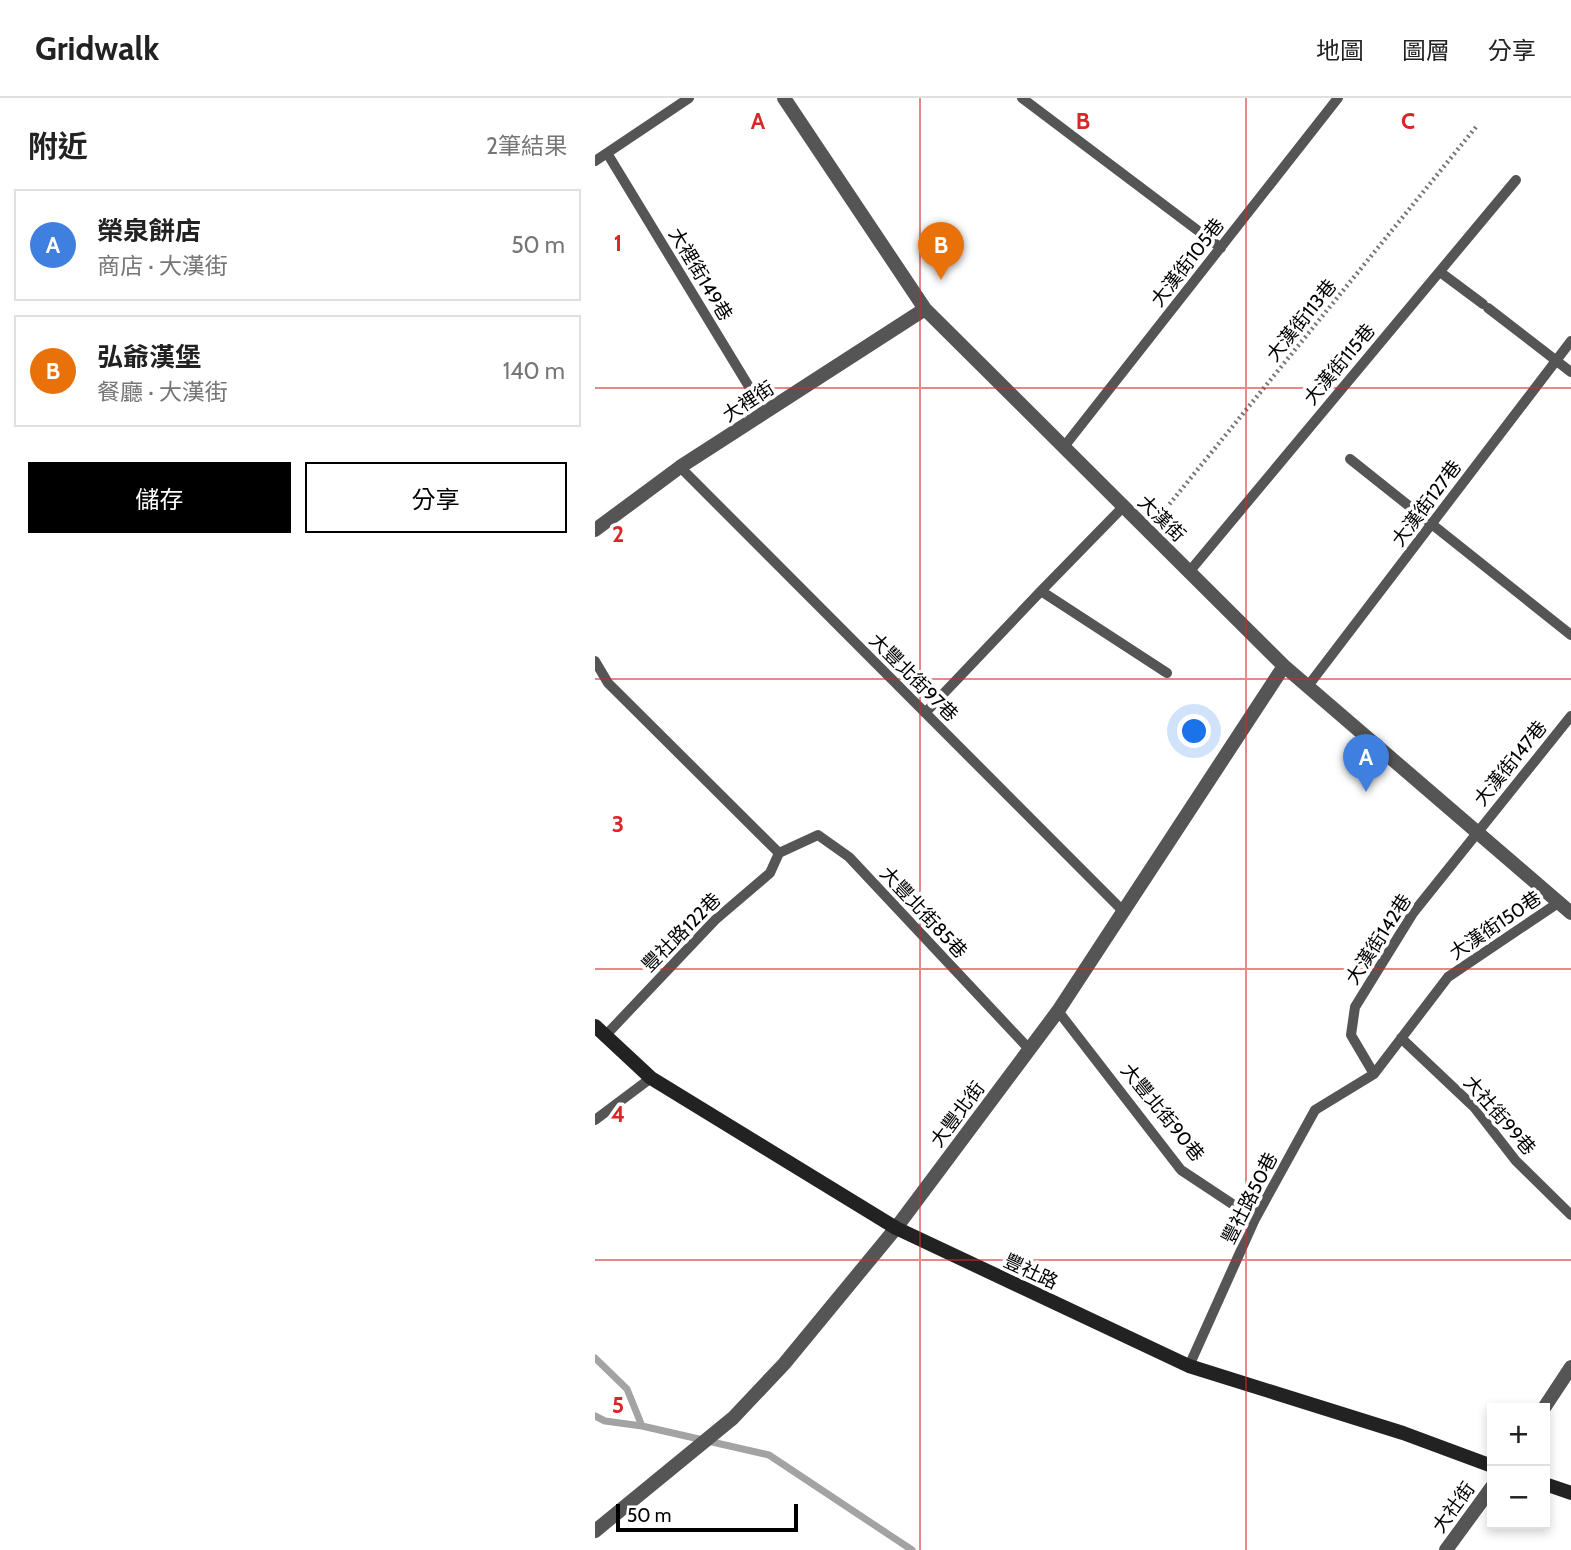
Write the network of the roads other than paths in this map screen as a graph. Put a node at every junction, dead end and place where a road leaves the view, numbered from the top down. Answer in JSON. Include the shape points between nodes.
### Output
{"nodes":[{"id":1,"x":689,"y":98,"type":"edge"},
{"id":2,"x":784,"y":98,"type":"edge"},
{"id":3,"x":1022,"y":98,"type":"edge"},
{"id":4,"x":1338,"y":98,"type":"edge"},
{"id":5,"x":607,"y":153,"type":"junction"},
{"id":6,"x":595,"y":161,"type":"edge"},
{"id":7,"x":1516,"y":180,"type":"dead end"},
{"id":8,"x":1221,"y":248,"type":"junction"},
{"id":9,"x":1440,"y":271,"type":"junction"},
{"id":10,"x":925,"y":309,"type":"junction"},
{"id":11,"x":1571,"y":341,"type":"edge"},
{"id":12,"x":1556,"y":360,"type":"junction"},
{"id":13,"x":1571,"y":372,"type":"edge"},
{"id":14,"x":765,"y":413,"type":"junction"},
{"id":15,"x":1063,"y":449,"type":"junction"},
{"id":16,"x":1350,"y":459,"type":"dead end"},
{"id":17,"x":680,"y":467,"type":"junction"},
{"id":18,"x":1123,"y":507,"type":"junction"},
{"id":19,"x":1432,"y":523,"type":"junction"},
{"id":20,"x":595,"y":530,"type":"edge"},
{"id":21,"x":1189,"y":572,"type":"junction"},
{"id":22,"x":1041,"y":591,"type":"junction"},
{"id":23,"x":1571,"y":635,"type":"edge"},
{"id":24,"x":595,"y":661,"type":"edge"},
{"id":25,"x":1284,"y":666,"type":"junction"},
{"id":26,"x":1167,"y":673,"type":"dead end"},
{"id":27,"x":1308,"y":686,"type":"junction"},
{"id":28,"x":925,"y":713,"type":"junction"},
{"id":29,"x":1571,"y":716,"type":"edge"},
{"id":30,"x":1476,"y":832,"type":"junction"},
{"id":31,"x":779,"y":853,"type":"junction"},
{"id":32,"x":1558,"y":903,"type":"junction"},
{"id":33,"x":1123,"y":911,"type":"junction"},
{"id":34,"x":1571,"y":912,"type":"edge"},
{"id":35,"x":1058,"y":1011,"type":"junction"},
{"id":36,"x":600,"y":1031,"type":"edge"},
{"id":37,"x":1401,"y":1038,"type":"junction"},
{"id":38,"x":1030,"y":1050,"type":"junction"},
{"id":39,"x":1374,"y":1074,"type":"junction"},
{"id":40,"x":651,"y":1077,"type":"junction"},
{"id":41,"x":595,"y":1120,"type":"edge"},
{"id":42,"x":1571,"y":1216,"type":"edge"},
{"id":43,"x":1255,"y":1219,"type":"junction"},
{"id":44,"x":896,"y":1228,"type":"junction"},
{"id":45,"x":1189,"y":1366,"type":"junction"},
{"id":46,"x":1571,"y":1367,"type":"edge"},
{"id":47,"x":1547,"y":1403,"type":"edge"},
{"id":48,"x":1487,"y":1464,"type":"edge"},
{"id":49,"x":1550,"y":1486,"type":"edge"},
{"id":50,"x":1571,"y":1493,"type":"edge"},
{"id":51,"x":1487,"y":1494,"type":"edge"},
{"id":52,"x":595,"y":1531,"type":"edge"},
{"id":53,"x":1446,"y":1550,"type":"edge"}],
"edges":[{"from":1,"to":5,"type":"lane"},
{"from":2,"to":10,"type":"street","name":"大漢街"},
{"from":3,"to":8,"type":"lane"},
{"from":4,"to":8,"type":"lane","name":"大漢街105巷"},
{"from":5,"to":6,"type":"lane"},
{"from":5,"to":14,"type":"lane","name":"大裡街149巷"},
{"from":7,"to":9,"type":"lane","name":"大漢街115巷"},
{"from":8,"to":15,"type":"lane","name":"大漢街105巷"},
{"from":9,"to":12,"type":"lane"},
{"from":9,"to":21,"type":"lane","name":"大漢街115巷"},
{"from":10,"to":14,"type":"street","name":"大裡街"},
{"from":10,"to":15,"type":"street","name":"大漢街"},
{"from":11,"to":12,"type":"lane","name":"大漢街127巷"},
{"from":12,"to":13,"type":"lane"},
{"from":12,"to":19,"type":"lane","name":"大漢街127巷"},
{"from":14,"to":17,"type":"street","name":"大裡街"},
{"from":15,"to":18,"type":"street","name":"大漢街"},
{"from":16,"to":19,"type":"lane"},
{"from":17,"to":20,"type":"street","name":"大裡街"},
{"from":17,"to":28,"type":"lane","name":"大豐北街97巷"},
{"from":18,"to":21,"type":"street","name":"大漢街"},
{"from":18,"to":22,"type":"lane"},
{"from":19,"to":23,"type":"lane"},
{"from":19,"to":27,"type":"lane","name":"大漢街127巷"},
{"from":21,"to":25,"type":"street","name":"大漢街"},
{"from":22,"to":26,"type":"lane"},
{"from":22,"to":28,"type":"lane"},
{"from":24,"to":31,"type":"lane","via":[[608,683]]},
{"from":25,"to":27,"type":"street","name":"大漢街"},
{"from":25,"to":33,"type":"street","name":"大豐北街"},
{"from":27,"to":30,"type":"street","name":"大漢街"},
{"from":28,"to":33,"type":"lane","name":"大豐北街97巷"},
{"from":29,"to":30,"type":"lane","name":"大漢街147巷"},
{"from":30,"to":32,"type":"street","name":"大漢街"},
{"from":30,"to":39,"type":"lane","name":"大漢街142巷","via":[[1413,913],[1355,1007],[1351,1035]]},
{"from":31,"to":36,"type":"lane","name":"豐社路122巷","via":[[770,873]]},
{"from":31,"to":38,"type":"lane","name":"大豐北街85巷","via":[[818,835],[849,857]]},
{"from":32,"to":34,"type":"street","name":"大漢街"},
{"from":32,"to":37,"type":"lane","name":"大漢街150巷","via":[[1448,977]]},
{"from":33,"to":35,"type":"street","name":"大豐北街"},
{"from":35,"to":38,"type":"street","name":"大豐北街"},
{"from":35,"to":43,"type":"lane","name":"大豐北街90巷","via":[[1181,1170]]},
{"from":36,"to":40,"type":"street","name":"豐社路"},
{"from":37,"to":39,"type":"lane","name":"大漢街150巷"},
{"from":37,"to":42,"type":"lane","name":"大社街99巷","via":[[1474,1107],[1516,1161]]},
{"from":38,"to":44,"type":"street","name":"大豐北街"},
{"from":39,"to":43,"type":"lane","name":"豐社路50巷","via":[[1315,1110]]},
{"from":40,"to":41,"type":"lane"},
{"from":40,"to":44,"type":"street","name":"豐社路"},
{"from":43,"to":45,"type":"lane","name":"豐社路50巷"},
{"from":44,"to":45,"type":"street","name":"豐社路"},
{"from":44,"to":52,"type":"street","name":"大豐北街","via":[[784,1364],[733,1418]]},
{"from":45,"to":48,"type":"street","name":"豐社路"},
{"from":46,"to":47,"type":"street"},
{"from":49,"to":50,"type":"street"},
{"from":51,"to":53,"type":"street","name":"大社街"}]}
